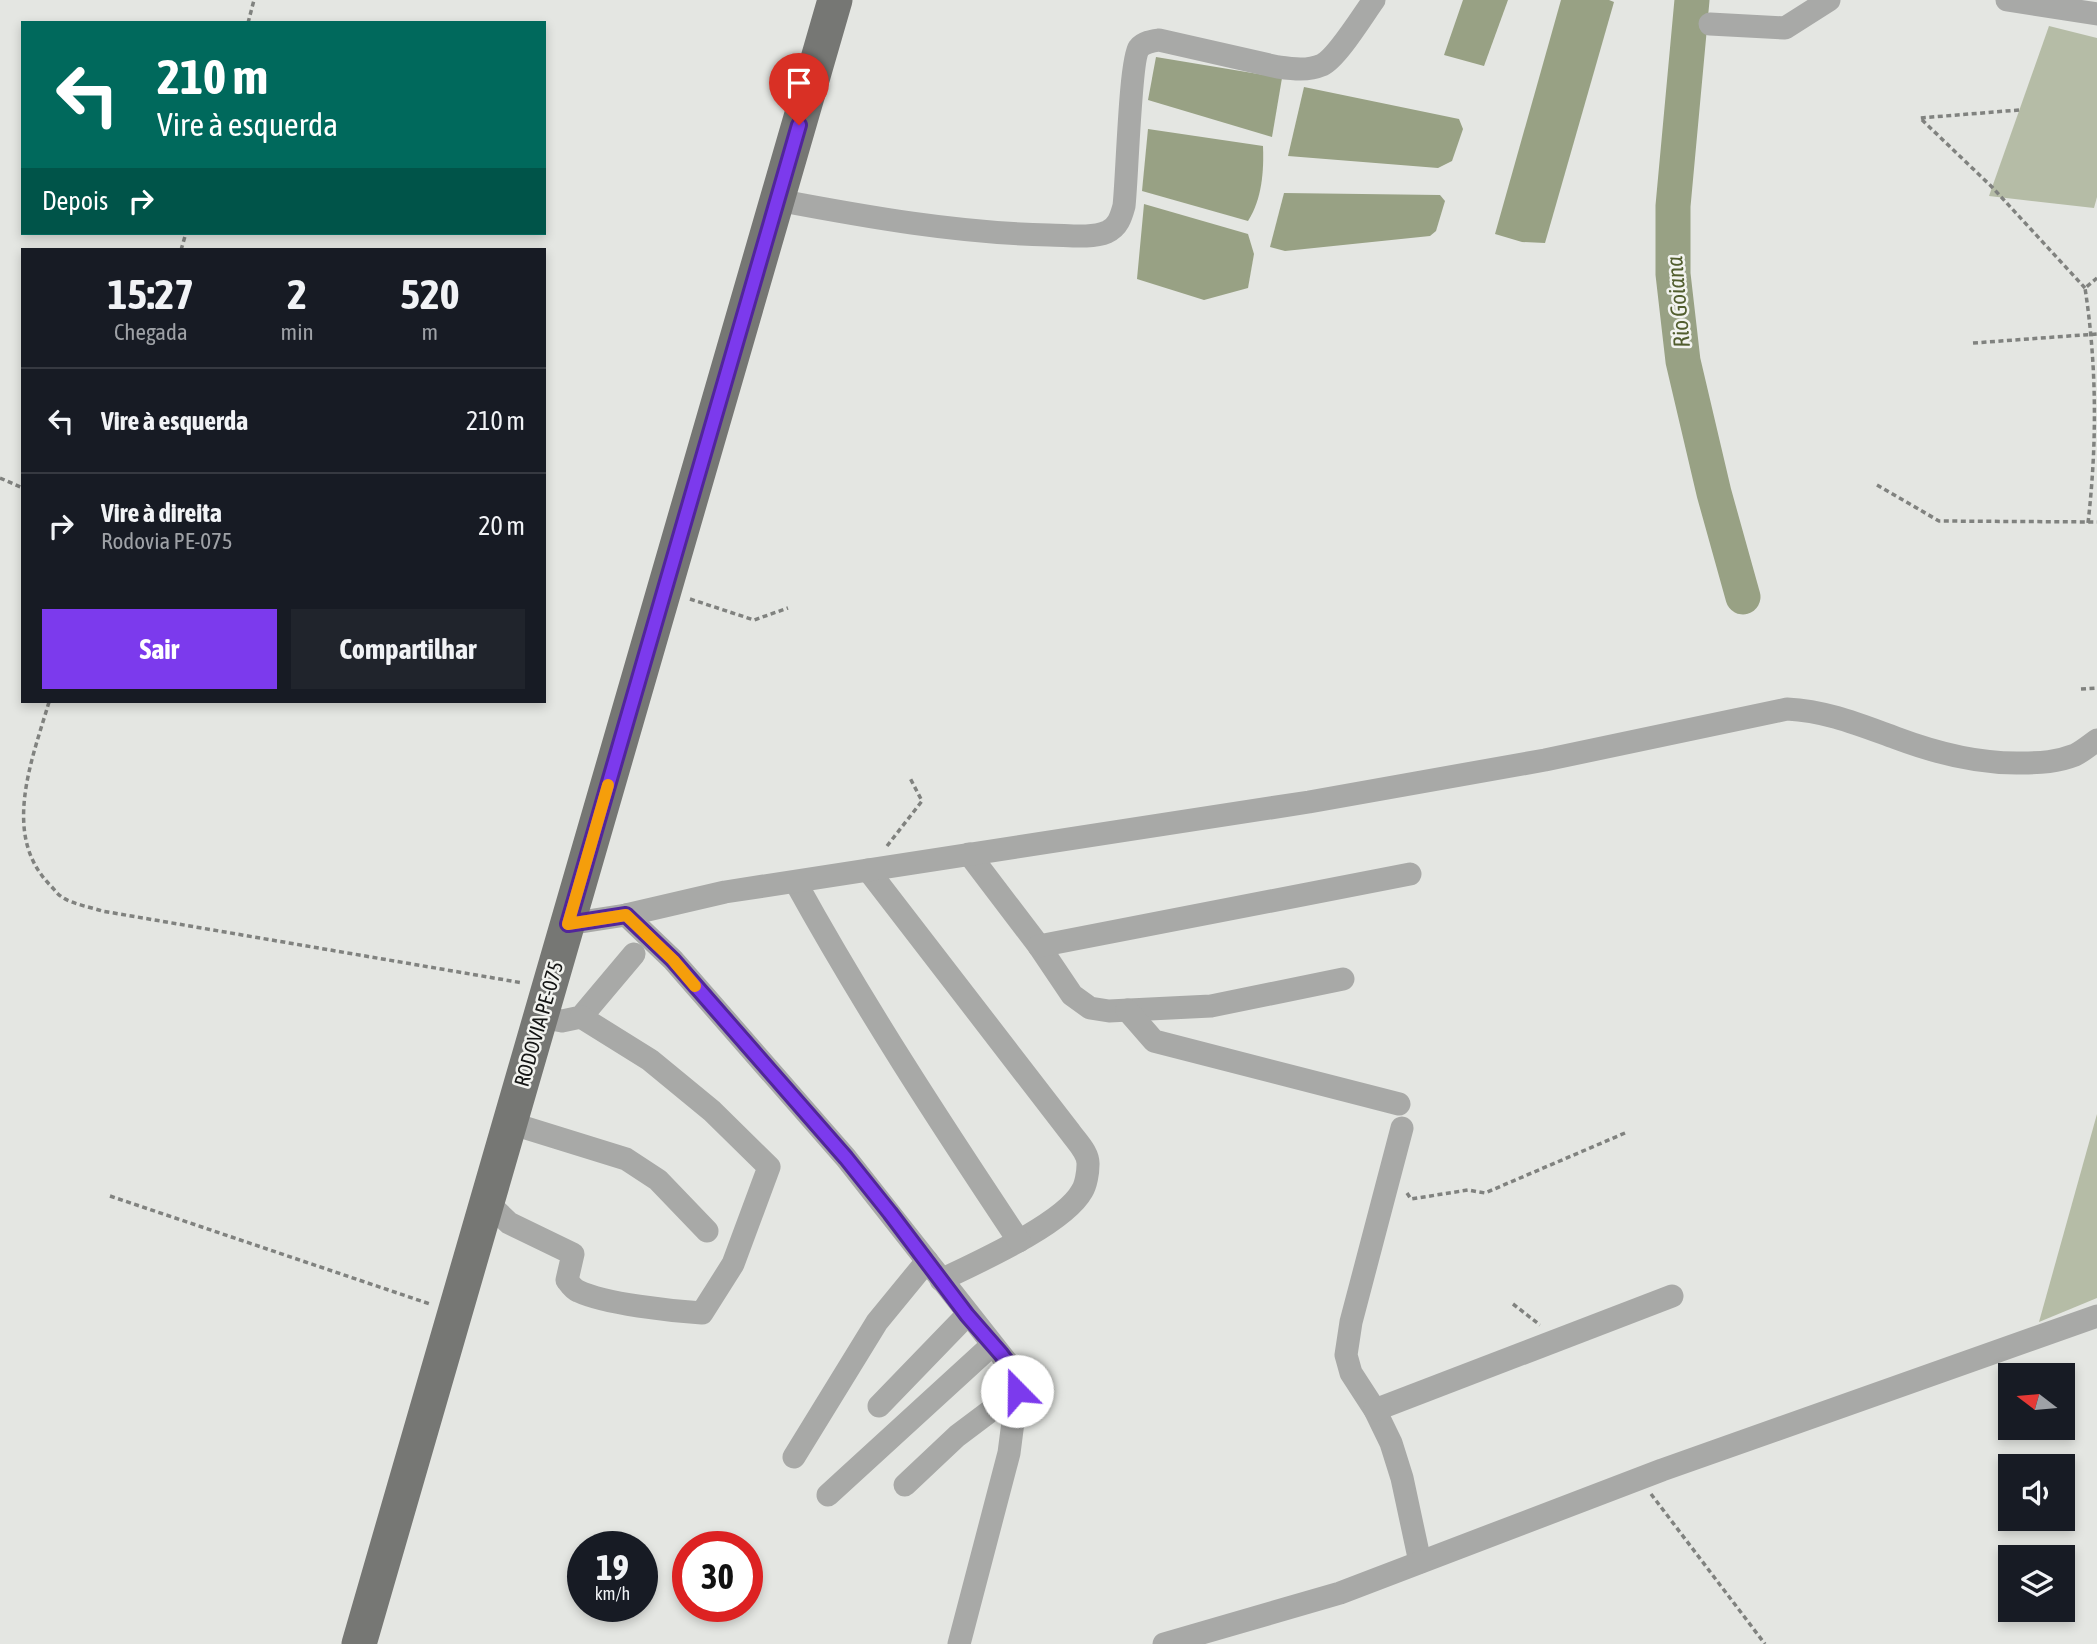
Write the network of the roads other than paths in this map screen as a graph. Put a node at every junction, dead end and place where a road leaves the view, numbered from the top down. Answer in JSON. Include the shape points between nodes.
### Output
{"nodes":[{"id":1,"x":835,"y":0,"type":"edge"},
{"id":2,"x":1374,"y":0,"type":"edge"},
{"id":3,"x":1829,"y":0,"type":"edge"},
{"id":4,"x":2007,"y":0,"type":"edge"},
{"id":5,"x":2097,"y":14,"type":"edge"},
{"id":6,"x":1710,"y":24,"type":"dead end"},
{"id":7,"x":777,"y":200,"type":"junction"},
{"id":8,"x":2097,"y":740,"type":"edge"},
{"id":9,"x":970,"y":854,"type":"junction"},
{"id":10,"x":868,"y":870,"type":"junction"},
{"id":11,"x":1410,"y":874,"type":"dead end"},
{"id":12,"x":796,"y":883,"type":"junction"},
{"id":13,"x":626,"y":915,"type":"junction"},
{"id":14,"x":568,"y":924,"type":"junction"},
{"id":15,"x":1040,"y":946,"type":"junction"},
{"id":16,"x":634,"y":954,"type":"dead end"},
{"id":17,"x":1343,"y":979,"type":"dead end"},
{"id":18,"x":545,"y":1002,"type":"junction"},
{"id":19,"x":1127,"y":1010,"type":"junction"},
{"id":20,"x":581,"y":1017,"type":"junction"},
{"id":21,"x":1399,"y":1104,"type":"dead end"},
{"id":22,"x":510,"y":1123,"type":"junction"},
{"id":23,"x":1402,"y":1128,"type":"dead end"},
{"id":24,"x":487,"y":1202,"type":"junction"},
{"id":25,"x":707,"y":1231,"type":"dead end"},
{"id":26,"x":1019,"y":1241,"type":"junction"},
{"id":27,"x":926,"y":1261,"type":"junction"},
{"id":28,"x":941,"y":1280,"type":"junction"},
{"id":29,"x":1672,"y":1296,"type":"dead end"},
{"id":30,"x":967,"y":1315,"type":"junction"},
{"id":31,"x":2097,"y":1316,"type":"edge"},
{"id":32,"x":992,"y":1345,"type":"junction"},
{"id":33,"x":1017,"y":1391,"type":"junction"},
{"id":34,"x":879,"y":1406,"type":"dead end"},
{"id":35,"x":1375,"y":1410,"type":"junction"},
{"id":36,"x":794,"y":1457,"type":"dead end"},
{"id":37,"x":905,"y":1485,"type":"dead end"},
{"id":38,"x":828,"y":1495,"type":"dead end"},
{"id":39,"x":1420,"y":1562,"type":"junction"},
{"id":40,"x":359,"y":1644,"type":"edge"},
{"id":41,"x":959,"y":1644,"type":"edge"},
{"id":42,"x":1164,"y":1644,"type":"edge"}],
"edges":[{"from":1,"to":7,"type":"main road","name":"RODOVIA PE-075"},
{"from":2,"to":7,"type":"street","via":[[1332,58],[1315,67],[1278,67],[1168,41],[1142,45],[1133,73],[1125,206],[1119,222],[1106,233],[1044,235],[947,229]]},
{"from":3,"to":6,"type":"street","via":[[1785,28]]},
{"from":4,"to":5,"type":"street"},
{"from":7,"to":14,"type":"main road","name":"RODOVIA PE-075"},
{"from":8,"to":9,"type":"street","via":[[2077,754],[2051,763],[2010,764],[1960,757],[1840,716],[1787,709],[1545,760],[1309,802]]},
{"from":9,"to":10,"type":"street"},
{"from":9,"to":15,"type":"street"},
{"from":10,"to":12,"type":"street"},
{"from":10,"to":26,"type":"street","via":[[1086,1154],[1089,1164],[1083,1191],[1068,1208]]},
{"from":11,"to":15,"type":"street"},
{"from":12,"to":13,"type":"street","via":[[725,892]]},
{"from":12,"to":26,"type":"street","via":[[914,1083]]},
{"from":13,"to":14,"type":"street"},
{"from":13,"to":27,"type":"street","via":[[673,960],[846,1158]]},
{"from":14,"to":18,"type":"main road","name":"RODOVIA PE-075"},
{"from":15,"to":19,"type":"street","via":[[1081,1003],[1090,1008]]},
{"from":16,"to":20,"type":"street"},
{"from":17,"to":19,"type":"street","via":[[1211,1006]]},
{"from":18,"to":20,"type":"street","via":[[562,1021]]},
{"from":18,"to":22,"type":"main road","name":"RODOVIA PE-075"},
{"from":19,"to":21,"type":"street","via":[[1154,1041]]},
{"from":20,"to":24,"type":"street","via":[[650,1060],[712,1111],[769,1167],[733,1264],[702,1313],[605,1299],[576,1291],[567,1280],[573,1254],[509,1223]]},
{"from":22,"to":24,"type":"main road","name":"RODOVIA PE-075"},
{"from":22,"to":25,"type":"street","via":[[626,1159],[658,1180]]},
{"from":23,"to":35,"type":"street","via":[[1346,1348],[1351,1373]]},
{"from":24,"to":40,"type":"main road","name":"RODOVIA PE-075"},
{"from":26,"to":28,"type":"street"},
{"from":27,"to":28,"type":"street"},
{"from":27,"to":36,"type":"street","via":[[877,1322]]},
{"from":28,"to":30,"type":"street"},
{"from":29,"to":35,"type":"street"},
{"from":30,"to":32,"type":"street"},
{"from":30,"to":34,"type":"street"},
{"from":31,"to":39,"type":"street"},
{"from":32,"to":33,"type":"street","via":[[1013,1370]]},
{"from":32,"to":38,"type":"street"},
{"from":33,"to":37,"type":"street","via":[[957,1436]]},
{"from":33,"to":41,"type":"street","via":[[1009,1453]]},
{"from":35,"to":39,"type":"street","via":[[1402,1478]]},
{"from":39,"to":42,"type":"street","via":[[1340,1593]]}]}
